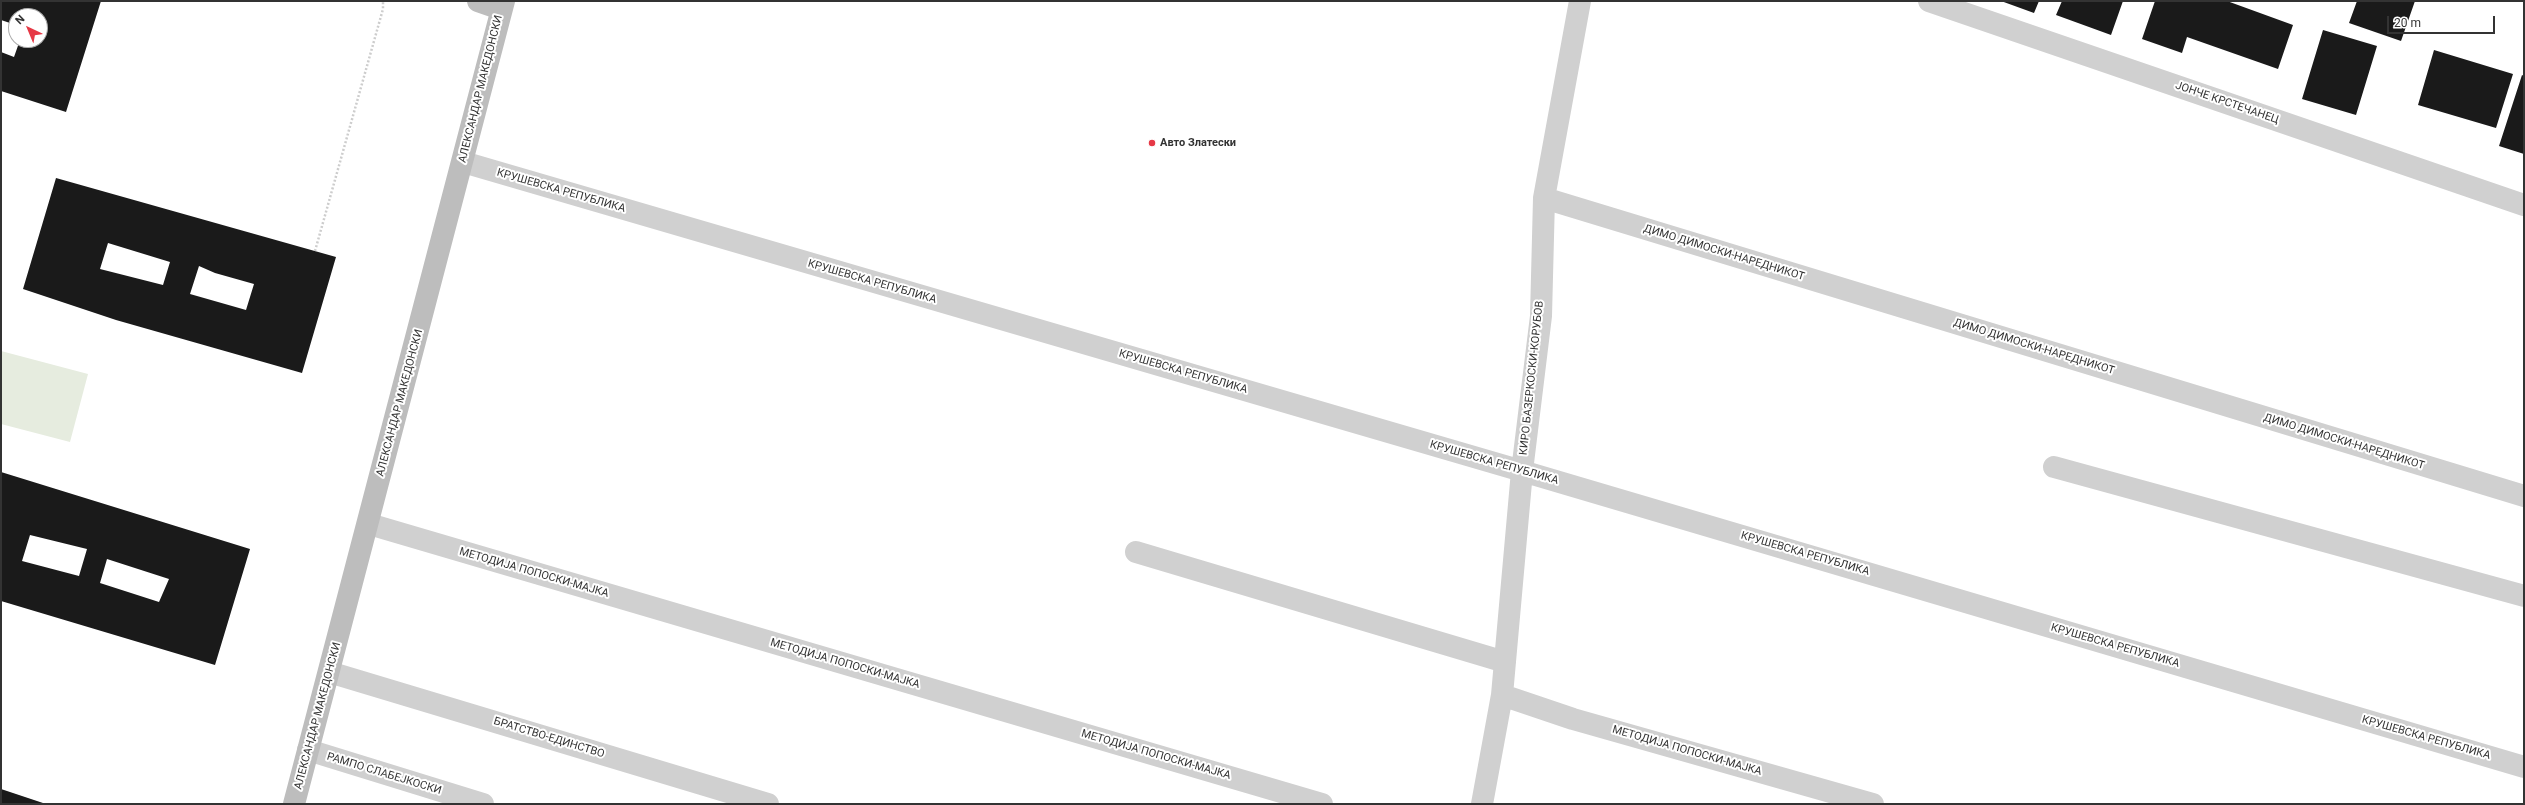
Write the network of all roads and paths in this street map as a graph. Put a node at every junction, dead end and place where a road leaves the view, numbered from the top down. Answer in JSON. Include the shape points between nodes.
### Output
{"nodes":[{"id":1,"x":383,"y":1,"type":"edge"},
{"id":2,"x":478,"y":1,"type":"edge"},
{"id":3,"x":1580,"y":1,"type":"edge"},
{"id":4,"x":1929,"y":1,"type":"edge"},
{"id":5,"x":503,"y":5,"type":"edge"},
{"id":6,"x":463,"y":162,"type":"junction"},
{"id":7,"x":1544,"y":198,"type":"junction"},
{"id":8,"x":2524,"y":205,"type":"edge"},
{"id":9,"x":315,"y":251,"type":"dead end"},
{"id":10,"x":2054,"y":467,"type":"dead end"},
{"id":11,"x":1522,"y":471,"type":"junction"},
{"id":12,"x":2524,"y":496,"type":"edge"},
{"id":13,"x":369,"y":524,"type":"junction"},
{"id":14,"x":1136,"y":552,"type":"dead end"},
{"id":15,"x":2524,"y":596,"type":"edge"},
{"id":16,"x":1505,"y":662,"type":"junction"},
{"id":17,"x":329,"y":672,"type":"junction"},
{"id":18,"x":1502,"y":695,"type":"junction"},
{"id":19,"x":308,"y":750,"type":"junction"},
{"id":20,"x":2524,"y":767,"type":"edge"},
{"id":21,"x":294,"y":804,"type":"edge"},
{"id":22,"x":483,"y":804,"type":"edge"},
{"id":23,"x":768,"y":804,"type":"edge"},
{"id":24,"x":1322,"y":804,"type":"edge"},
{"id":25,"x":1482,"y":804,"type":"edge"},
{"id":26,"x":1873,"y":804,"type":"edge"}],
"edges":[{"from":1,"to":9,"type":"path","via":[[384,9]]},
{"from":2,"to":5,"type":"street"},
{"from":3,"to":7,"type":"street","name":"КИРО БАЗЕРКОСКИ-КОРУБОВ"},
{"from":4,"to":8,"type":"street","name":"ЈОНЧЕ КРСТЕЧАНЕЦ"},
{"from":5,"to":6,"type":"street","name":"АЛЕКСАНДАР МАКЕДОНСКИ"},
{"from":6,"to":11,"type":"street","name":"КРУШЕВСКА РЕПУБЛИКА"},
{"from":6,"to":13,"type":"street","name":"АЛЕКСАНДАР МАКЕДОНСКИ"},
{"from":7,"to":11,"type":"street","name":"КИРО БАЗЕРКОСКИ-КОРУБОВ","via":[[1540,316]]},
{"from":7,"to":12,"type":"street","name":"ДИМО ДИМОСКИ-НАРЕДНИКОТ"},
{"from":10,"to":15,"type":"street"},
{"from":11,"to":16,"type":"street","name":"КИРО БАЗЕРКОСКИ-КОРУБОВ"},
{"from":11,"to":20,"type":"street","name":"КРУШЕВСКА РЕПУБЛИКА"},
{"from":13,"to":17,"type":"street","name":"АЛЕКСАНДАР МАКЕДОНСКИ"},
{"from":13,"to":24,"type":"street","name":"МЕТОДИЈА ПОПОСКИ-МАЈКА"},
{"from":14,"to":16,"type":"street"},
{"from":16,"to":18,"type":"street","name":"КИРО БАЗЕРКОСКИ-КОРУБОВ"},
{"from":17,"to":19,"type":"street","name":"АЛЕКСАНДАР МАКЕДОНСКИ"},
{"from":17,"to":23,"type":"street","name":"БРАТСТВО-ЕДИНСТВО"},
{"from":18,"to":25,"type":"street","name":"КИРО БАЗЕРКОСКИ-КОРУБОВ"},
{"from":18,"to":26,"type":"street","name":"МЕТОДИЈА ПОПОСКИ-МАЈКА","via":[[1580,721]]},
{"from":19,"to":21,"type":"street","name":"АЛЕКСАНДАР МАКЕДОНСКИ"},
{"from":19,"to":22,"type":"street","name":"РАМПО СЛАБЕЈКОСКИ"}]}
